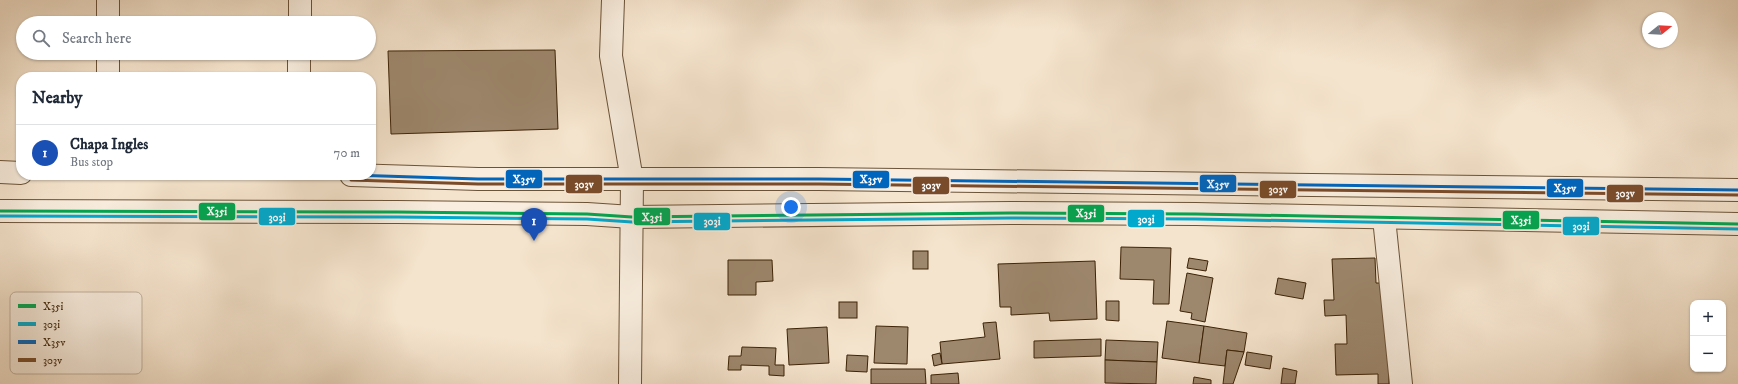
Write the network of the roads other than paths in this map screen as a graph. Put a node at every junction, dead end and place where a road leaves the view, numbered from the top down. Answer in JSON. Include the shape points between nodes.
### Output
{"nodes":[{"id":1,"x":108,"y":0,"type":"edge"},
{"id":2,"x":300,"y":0,"type":"edge"},
{"id":3,"x":613,"y":0,"type":"edge"},
{"id":4,"x":108,"y":16,"type":"edge"},
{"id":5,"x":300,"y":16,"type":"edge"},
{"id":6,"x":108,"y":60,"type":"edge"},
{"id":7,"x":299,"y":60,"type":"edge"},
{"id":8,"x":108,"y":72,"type":"edge"},
{"id":9,"x":299,"y":72,"type":"edge"},
{"id":10,"x":0,"y":172,"type":"edge"},
{"id":11,"x":16,"y":173,"type":"edge"},
{"id":12,"x":376,"y":176,"type":"edge"},
{"id":13,"x":632,"y":180,"type":"junction"},
{"id":14,"x":1738,"y":190,"type":"edge"},
{"id":15,"x":0,"y":211,"type":"edge"},
{"id":16,"x":632,"y":217,"type":"junction"},
{"id":17,"x":1384,"y":218,"type":"junction"},
{"id":18,"x":1738,"y":224,"type":"edge"},
{"id":19,"x":630,"y":384,"type":"edge"},
{"id":20,"x":1401,"y":384,"type":"edge"}],
"edges":[{"from":1,"to":4,"type":"street"},
{"from":2,"to":5,"type":"street"},
{"from":3,"to":13,"type":"street","via":[[611,56]]},
{"from":6,"to":8,"type":"street"},
{"from":7,"to":9,"type":"street"},
{"from":10,"to":11,"type":"street"},
{"from":12,"to":13,"type":"street"},
{"from":13,"to":14,"type":"street","via":[[819,179]]},
{"from":13,"to":16,"type":"street"},
{"from":15,"to":16,"type":"street","via":[[414,212]]},
{"from":16,"to":17,"type":"street","via":[[1018,213]]},
{"from":16,"to":19,"type":"street"},
{"from":17,"to":18,"type":"street"},
{"from":17,"to":20,"type":"street"}]}
